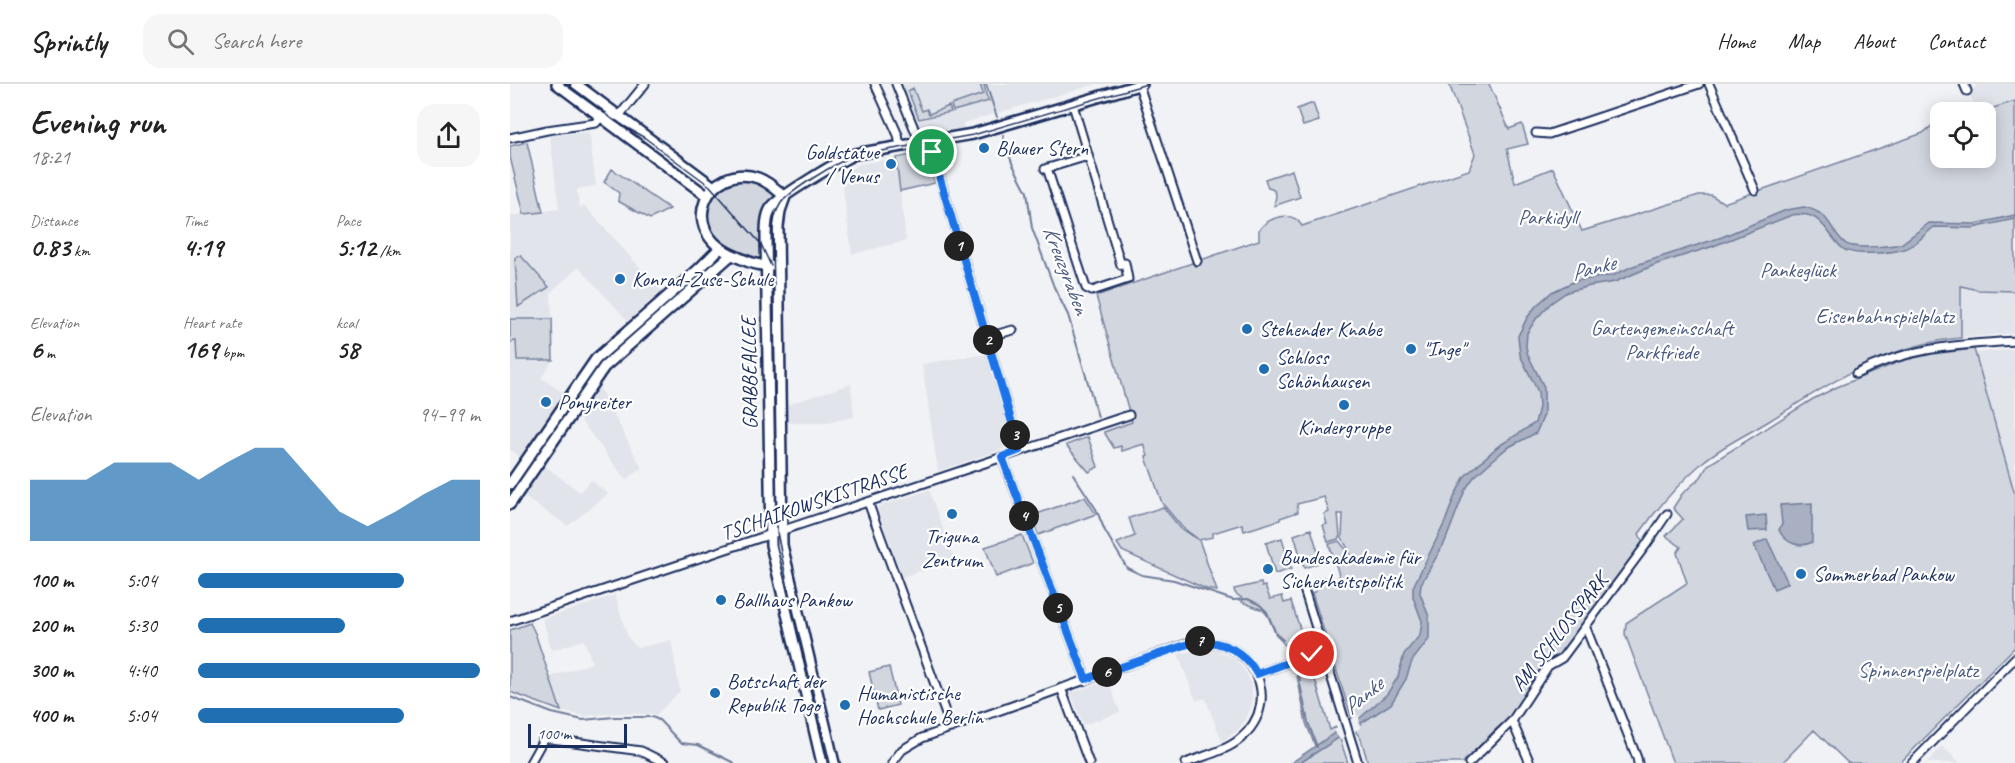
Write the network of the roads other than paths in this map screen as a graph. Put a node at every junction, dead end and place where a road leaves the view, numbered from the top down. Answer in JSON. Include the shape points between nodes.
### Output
{"nodes":[{"id":1,"x":557,"y":84,"type":"edge"},
{"id":2,"x":576,"y":84,"type":"edge"},
{"id":3,"x":645,"y":84,"type":"edge"},
{"id":4,"x":875,"y":84,"type":"edge"},
{"id":5,"x":896,"y":84,"type":"edge"},
{"id":6,"x":1699,"y":84,"type":"edge"},
{"id":7,"x":1709,"y":84,"type":"edge"},
{"id":8,"x":1139,"y":85,"type":"edge"},
{"id":9,"x":1073,"y":105,"type":"junction"},
{"id":10,"x":619,"y":116,"type":"junction"},
{"id":11,"x":601,"y":117,"type":"junction"},
{"id":12,"x":1536,"y":133,"type":"dead end"},
{"id":13,"x":510,"y":138,"type":"edge"},
{"id":14,"x":924,"y":142,"type":"junction"},
{"id":15,"x":900,"y":146,"type":"junction"},
{"id":16,"x":1088,"y":156,"type":"junction"},
{"id":17,"x":714,"y":187,"type":"junction"},
{"id":18,"x":1755,"y":190,"type":"dead end"},
{"id":19,"x":707,"y":196,"type":"junction"},
{"id":20,"x":785,"y":197,"type":"junction"},
{"id":21,"x":719,"y":249,"type":"junction"},
{"id":22,"x":731,"y":255,"type":"junction"},
{"id":23,"x":1197,"y":261,"type":"dead end"},
{"id":24,"x":777,"y":265,"type":"junction"},
{"id":25,"x":766,"y":266,"type":"junction"},
{"id":26,"x":1013,"y":330,"type":"dead end"},
{"id":27,"x":987,"y":337,"type":"junction"},
{"id":28,"x":2015,"y":341,"type":"edge"},
{"id":29,"x":1856,"y":374,"type":"dead end"},
{"id":30,"x":1129,"y":415,"type":"dead end"},
{"id":31,"x":1020,"y":450,"type":"junction"},
{"id":32,"x":1002,"y":457,"type":"junction"},
{"id":33,"x":510,"y":484,"type":"edge"},
{"id":34,"x":868,"y":502,"type":"junction"},
{"id":35,"x":510,"y":504,"type":"edge"},
{"id":36,"x":1666,"y":514,"type":"dead end"},
{"id":37,"x":781,"y":531,"type":"junction"},
{"id":38,"x":770,"y":535,"type":"junction"},
{"id":39,"x":1304,"y":589,"type":"dead end"},
{"id":40,"x":510,"y":621,"type":"edge"},
{"id":41,"x":1586,"y":628,"type":"junction"},
{"id":42,"x":1324,"y":650,"type":"junction"},
{"id":43,"x":2015,"y":658,"type":"edge"},
{"id":44,"x":1257,"y":674,"type":"junction"},
{"id":45,"x":1086,"y":679,"type":"junction"},
{"id":46,"x":1061,"y":688,"type":"junction"},
{"id":47,"x":1512,"y":721,"type":"junction"},
{"id":48,"x":951,"y":728,"type":"junction"},
{"id":49,"x":530,"y":763,"type":"edge"},
{"id":50,"x":665,"y":763,"type":"edge"},
{"id":51,"x":822,"y":763,"type":"edge"},
{"id":52,"x":834,"y":763,"type":"edge"},
{"id":53,"x":892,"y":763,"type":"edge"},
{"id":54,"x":1089,"y":763,"type":"edge"},
{"id":55,"x":1186,"y":763,"type":"edge"},
{"id":56,"x":1358,"y":763,"type":"edge"},
{"id":57,"x":1469,"y":763,"type":"edge"},
{"id":58,"x":1530,"y":763,"type":"edge"},
{"id":59,"x":1638,"y":763,"type":"edge"},
{"id":60,"x":1912,"y":763,"type":"edge"}],
"edges":[{"from":1,"to":11,"type":"main road"},
{"from":2,"to":10,"type":"main road"},
{"from":3,"to":10,"type":"street"},
{"from":4,"to":15,"type":"street"},
{"from":5,"to":14,"type":"street"},
{"from":6,"to":12,"type":"street","via":[[1549,134]]},
{"from":7,"to":18,"type":"street"},
{"from":8,"to":9,"type":"main road"},
{"from":8,"to":23,"type":"street"},
{"from":9,"to":14,"type":"main road","via":[[973,134]]},
{"from":9,"to":16,"type":"street"},
{"from":10,"to":11,"type":"street"},
{"from":10,"to":17,"type":"main road"},
{"from":11,"to":13,"type":"street","via":[[596,123]]},
{"from":11,"to":19,"type":"main road"},
{"from":14,"to":15,"type":"main road"},
{"from":14,"to":27,"type":"street"},
{"from":15,"to":20,"type":"main road","via":[[848,157]]},
{"from":16,"to":16,"type":"street","via":[[1121,265],[1125,264],[1129,276],[1092,291],[1086,288],[1046,168]]},
{"from":17,"to":19,"type":"main road"},
{"from":17,"to":20,"type":"main road","via":[[735,177],[754,177]]},
{"from":19,"to":21,"type":"main road","via":[[703,224]]},
{"from":20,"to":24,"type":"main road","name":"GRABBEALLEE","via":[[778,221]]},
{"from":20,"to":25,"type":"main road","name":"GRABBEALLEE","via":[[769,214]]},
{"from":21,"to":22,"type":"main road"},
{"from":21,"to":33,"type":"main road","via":[[596,359]]},
{"from":22,"to":25,"type":"main road"},
{"from":22,"to":35,"type":"main road","via":[[604,367]]},
{"from":24,"to":25,"type":"main road"},
{"from":24,"to":37,"type":"main road","name":"GRABBEALLEE"},
{"from":25,"to":38,"type":"main road","name":"GRABBEALLEE"},
{"from":26,"to":27,"type":"street"},
{"from":27,"to":31,"type":"street"},
{"from":28,"to":29,"type":"street","via":[[1952,345],[1902,354]]},
{"from":30,"to":31,"type":"street","name":"TSCHAIKOWSKISTRASSE"},
{"from":31,"to":32,"type":"street","name":"TSCHAIKOWSKISTRASSE"},
{"from":32,"to":34,"type":"street","name":"TSCHAIKOWSKISTRASSE"},
{"from":32,"to":45,"type":"street"},
{"from":34,"to":37,"type":"street","name":"TSCHAIKOWSKISTRASSE"},
{"from":34,"to":48,"type":"street"},
{"from":36,"to":41,"type":"street","name":"AM SCHLOSSPARK"},
{"from":37,"to":38,"type":"street","name":"TSCHAIKOWSKISTRASSE"},
{"from":37,"to":52,"type":"main road","name":"GRABBEALLEE"},
{"from":38,"to":40,"type":"street","name":"TSCHAIKOWSKISTRASSE"},
{"from":38,"to":51,"type":"main road","name":"GRABBEALLEE"},
{"from":39,"to":42,"type":"street"},
{"from":41,"to":47,"type":"street","name":"AM SCHLOSSPARK","via":[[1562,658],[1548,666]]},
{"from":41,"to":59,"type":"street"},
{"from":42,"to":44,"type":"street"},
{"from":42,"to":56,"type":"street"},
{"from":43,"to":60,"type":"street"},
{"from":44,"to":45,"type":"street","via":[[1235,650],[1217,642],[1197,641]]},
{"from":44,"to":55,"type":"street","via":[[1260,701],[1249,730],[1235,743]]},
{"from":45,"to":46,"type":"street"},
{"from":46,"to":48,"type":"street"},
{"from":46,"to":54,"type":"street"},
{"from":47,"to":57,"type":"street","name":"AM SCHLOSSPARK"},
{"from":47,"to":58,"type":"street"},
{"from":48,"to":53,"type":"street","via":[[909,745]]},
{"from":49,"to":50,"type":"street","via":[[544,738],[641,751]]}]}
